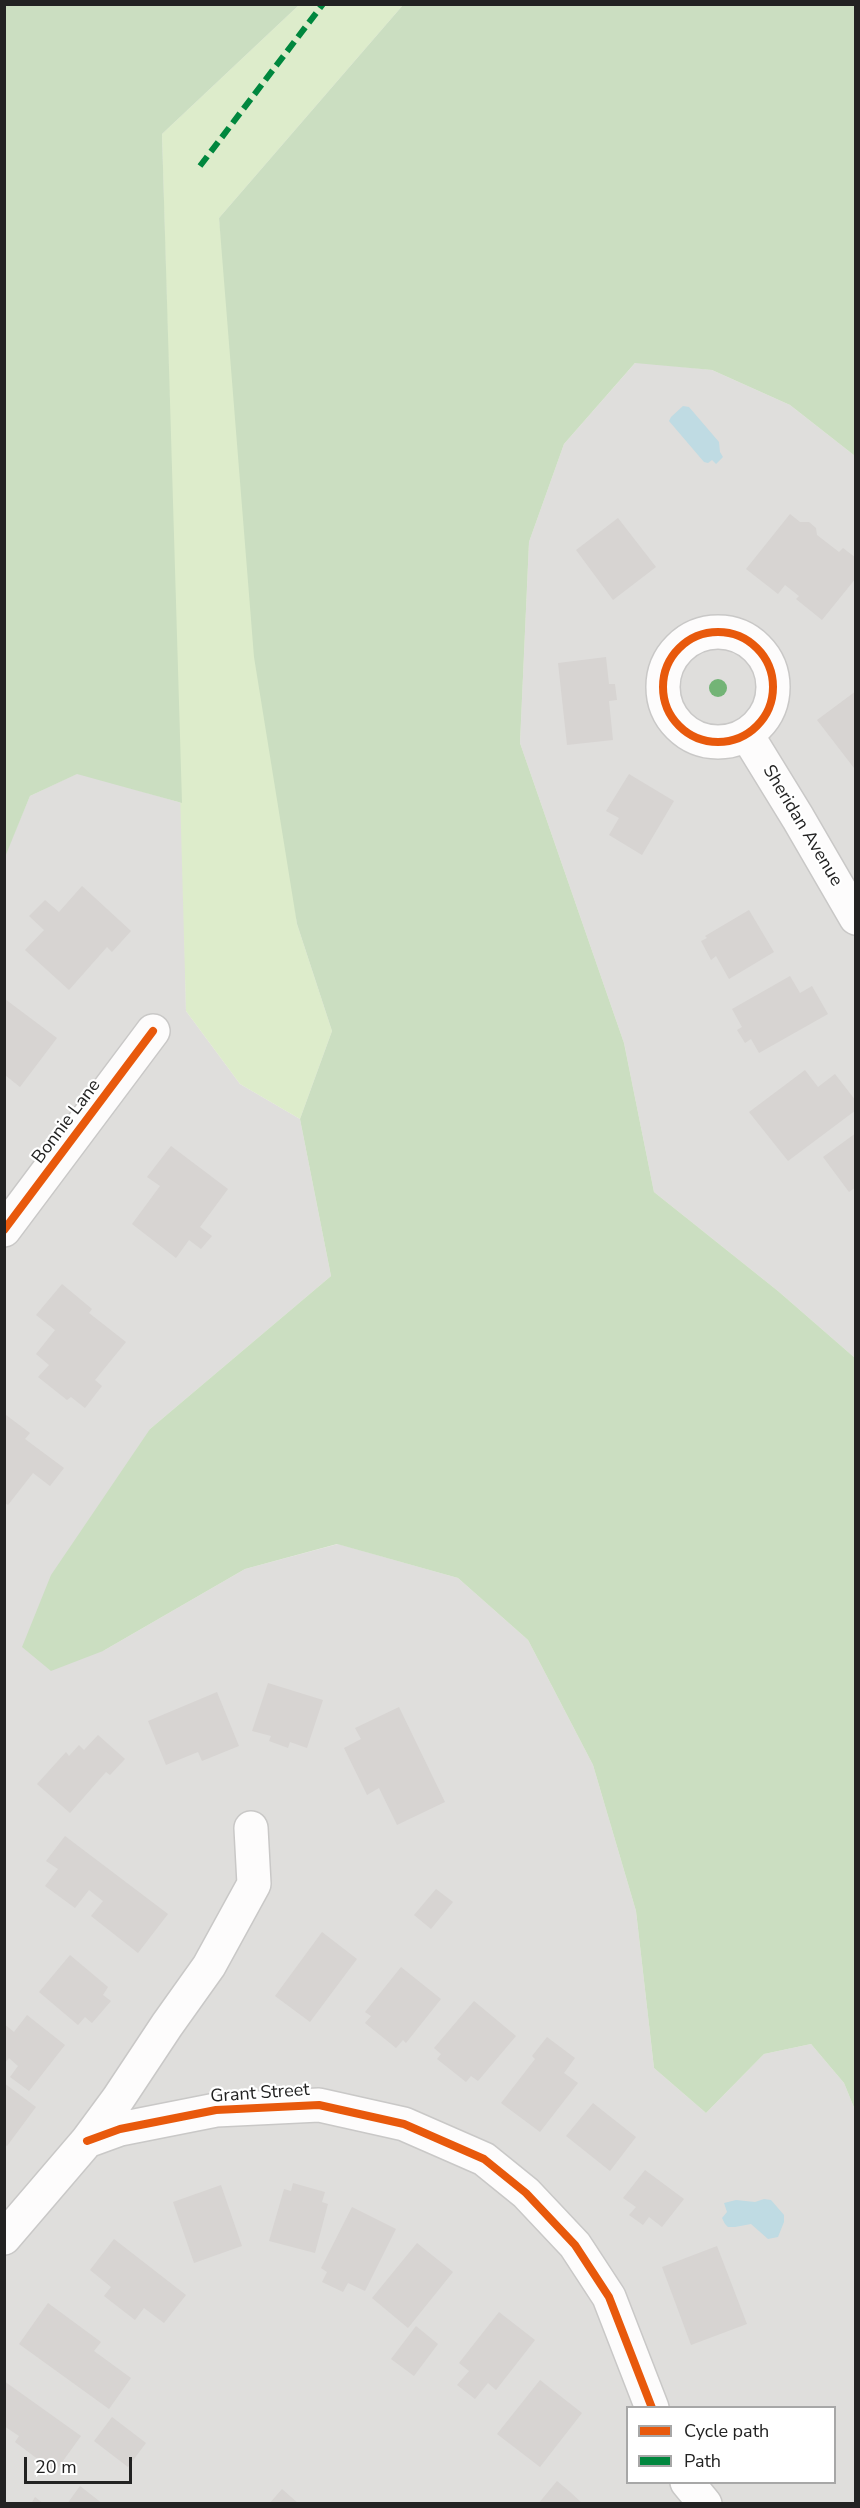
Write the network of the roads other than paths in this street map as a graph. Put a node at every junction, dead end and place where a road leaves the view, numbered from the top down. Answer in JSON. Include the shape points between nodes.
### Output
{"nodes":[{"id":1,"x":747,"y":735,"type":"dead end"},
{"id":2,"x":855,"y":918,"type":"edge"},
{"id":3,"x":153,"y":1031,"type":"dead end"},
{"id":4,"x":4,"y":1230,"type":"edge"},
{"id":5,"x":251,"y":1828,"type":"dead end"},
{"id":6,"x":87,"y":2141,"type":"junction"},
{"id":7,"x":4,"y":2238,"type":"edge"},
{"id":8,"x":651,"y":2406,"type":"edge"},
{"id":9,"x":689,"y":2484,"type":"edge"},
{"id":10,"x":705,"y":2504,"type":"edge"}],
"edges":[{"from":1,"to":2,"type":"street","name":"Sheridan Avenue"},
{"from":3,"to":4,"type":"street","name":"Bonnie Lane"},
{"from":5,"to":6,"type":"street","name":"Grant Street","via":[[254,1884],[209,1966]]},
{"from":6,"to":7,"type":"street","name":"Grant Street"},
{"from":6,"to":8,"type":"street","name":"Grant Street","via":[[120,2129],[216,2110],[319,2105],[404,2124],[484,2159],[526,2193],[575,2245],[609,2297]]},
{"from":9,"to":10,"type":"street"}]}
